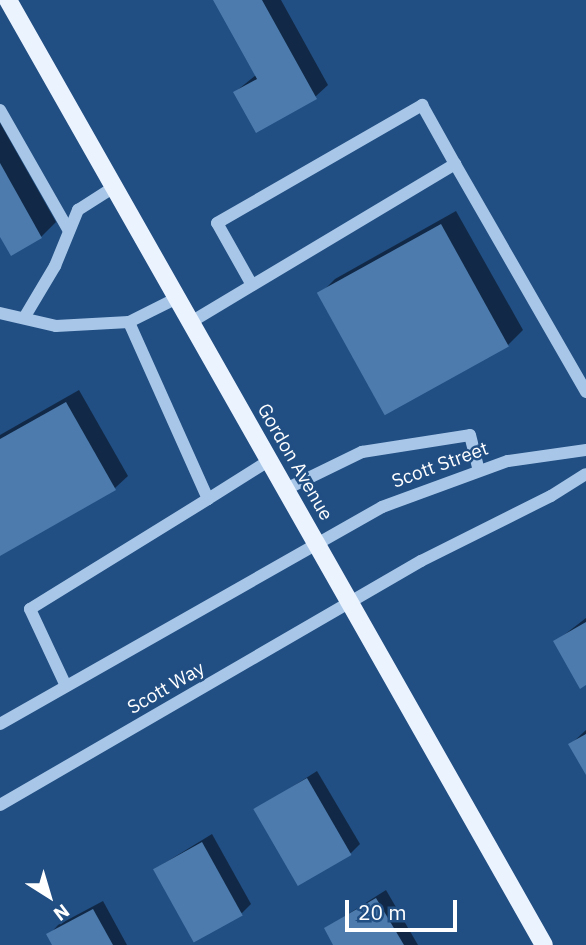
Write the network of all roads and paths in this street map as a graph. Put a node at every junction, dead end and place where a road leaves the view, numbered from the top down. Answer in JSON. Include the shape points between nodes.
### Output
{"nodes":[{"id":1,"x":6,"y":7,"type":"edge"},
{"id":2,"x":0,"y":110,"type":"edge"},
{"id":3,"x":455,"y":164,"type":"junction"},
{"id":4,"x":114,"y":187,"type":"junction"},
{"id":5,"x":68,"y":231,"type":"junction"},
{"id":6,"x":252,"y":285,"type":"junction"},
{"id":7,"x":177,"y":298,"type":"junction"},
{"id":8,"x":0,"y":313,"type":"edge"},
{"id":9,"x":24,"y":318,"type":"junction"},
{"id":10,"x":129,"y":322,"type":"junction"},
{"id":11,"x":191,"y":322,"type":"junction"},
{"id":12,"x":586,"y":392,"type":"edge"},
{"id":13,"x":586,"y":450,"type":"edge"},
{"id":14,"x":270,"y":460,"type":"junction"},
{"id":15,"x":479,"y":470,"type":"junction"},
{"id":16,"x":586,"y":474,"type":"edge"},
{"id":17,"x":286,"y":489,"type":"junction"},
{"id":18,"x":208,"y":499,"type":"junction"},
{"id":19,"x":317,"y":543,"type":"junction"},
{"id":20,"x":351,"y":605,"type":"junction"},
{"id":21,"x":66,"y":687,"type":"junction"},
{"id":22,"x":0,"y":724,"type":"edge"},
{"id":23,"x":0,"y":805,"type":"edge"},
{"id":24,"x":544,"y":945,"type":"edge"}],
"edges":[{"from":1,"to":4,"type":"main road","name":"Gordon Avenue"},
{"from":2,"to":5,"type":"street"},
{"from":3,"to":6,"type":"street"},
{"from":3,"to":6,"type":"street","via":[[422,105],[217,223]]},
{"from":3,"to":12,"type":"street"},
{"from":4,"to":5,"type":"street","via":[[78,210]]},
{"from":4,"to":7,"type":"main road","name":"Gordon Avenue"},
{"from":5,"to":9,"type":"street","via":[[55,266]]},
{"from":6,"to":11,"type":"street"},
{"from":7,"to":10,"type":"street"},
{"from":7,"to":11,"type":"main road","name":"Gordon Avenue"},
{"from":8,"to":9,"type":"street"},
{"from":9,"to":10,"type":"street","via":[[56,326]]},
{"from":10,"to":18,"type":"street"},
{"from":11,"to":14,"type":"main road","name":"Gordon Avenue"},
{"from":13,"to":15,"type":"street","name":"Scott Street"},
{"from":14,"to":17,"type":"main road","name":"Gordon Avenue"},
{"from":14,"to":18,"type":"street"},
{"from":15,"to":17,"type":"street","via":[[470,435],[362,452]]},
{"from":15,"to":19,"type":"street","name":"Scott Street","via":[[382,507]]},
{"from":16,"to":20,"type":"street","via":[[421,561]]},
{"from":17,"to":19,"type":"main road","name":"Gordon Avenue"},
{"from":18,"to":21,"type":"street","via":[[30,609]]},
{"from":19,"to":20,"type":"main road","name":"Gordon Avenue"},
{"from":19,"to":21,"type":"street"},
{"from":20,"to":23,"type":"street","name":"Scott Way"},
{"from":20,"to":24,"type":"main road","name":"Gordon Avenue"},
{"from":21,"to":22,"type":"street"}]}
